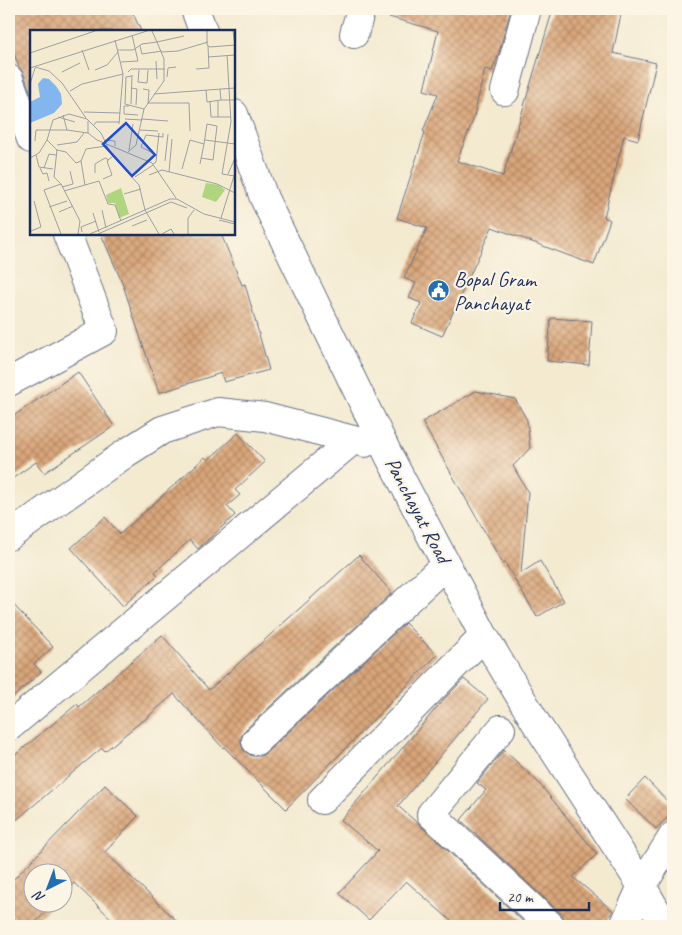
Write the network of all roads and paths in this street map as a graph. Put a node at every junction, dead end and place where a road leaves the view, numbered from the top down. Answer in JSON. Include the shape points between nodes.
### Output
{"nodes":[{"id":1,"x":195,"y":9,"type":"edge"},
{"id":2,"x":527,"y":9,"type":"edge"},
{"id":3,"x":203,"y":30,"type":"edge"},
{"id":4,"x":9,"y":79,"type":"edge"},
{"id":5,"x":505,"y":91,"type":"dead end"},
{"id":6,"x":235,"y":117,"type":"edge"},
{"id":7,"x":30,"y":135,"type":"edge"},
{"id":8,"x":67,"y":235,"type":"edge"},
{"id":9,"x":9,"y":382,"type":"edge"},
{"id":10,"x":353,"y":440,"type":"junction"},
{"id":11,"x":386,"y":449,"type":"junction"},
{"id":12,"x":9,"y":536,"type":"edge"},
{"id":13,"x":446,"y":564,"type":"junction"},
{"id":14,"x":484,"y":636,"type":"junction"},
{"id":15,"x":9,"y":727,"type":"edge"},
{"id":16,"x":501,"y":729,"type":"dead end"},
{"id":17,"x":256,"y":741,"type":"dead end"},
{"id":18,"x":322,"y":800,"type":"dead end"},
{"id":19,"x":670,"y":850,"type":"edge"},
{"id":20,"x":642,"y":886,"type":"junction"},
{"id":21,"x":551,"y":926,"type":"edge"},
{"id":22,"x":624,"y":926,"type":"edge"},
{"id":23,"x":665,"y":926,"type":"edge"}],
"edges":[{"from":1,"to":3,"type":"street"},
{"from":2,"to":5,"type":"street"},
{"from":4,"to":7,"type":"street"},
{"from":6,"to":11,"type":"street","name":"Panchayat Road","via":[[264,198]]},
{"from":8,"to":9,"type":"street","via":[[104,331]]},
{"from":10,"to":11,"type":"street"},
{"from":10,"to":12,"type":"street","via":[[266,418],[218,412],[162,430]]},
{"from":10,"to":15,"type":"street"},
{"from":11,"to":13,"type":"street","name":"Panchayat Road"},
{"from":13,"to":14,"type":"street","name":"Panchayat Road"},
{"from":13,"to":17,"type":"street"},
{"from":14,"to":18,"type":"street"},
{"from":14,"to":20,"type":"street","name":"Panchayat Road","via":[[536,723]]},
{"from":16,"to":21,"type":"street","via":[[431,814]]},
{"from":19,"to":20,"type":"street"},
{"from":20,"to":22,"type":"street"},
{"from":20,"to":23,"type":"street","name":"Panchayat Road"}]}
